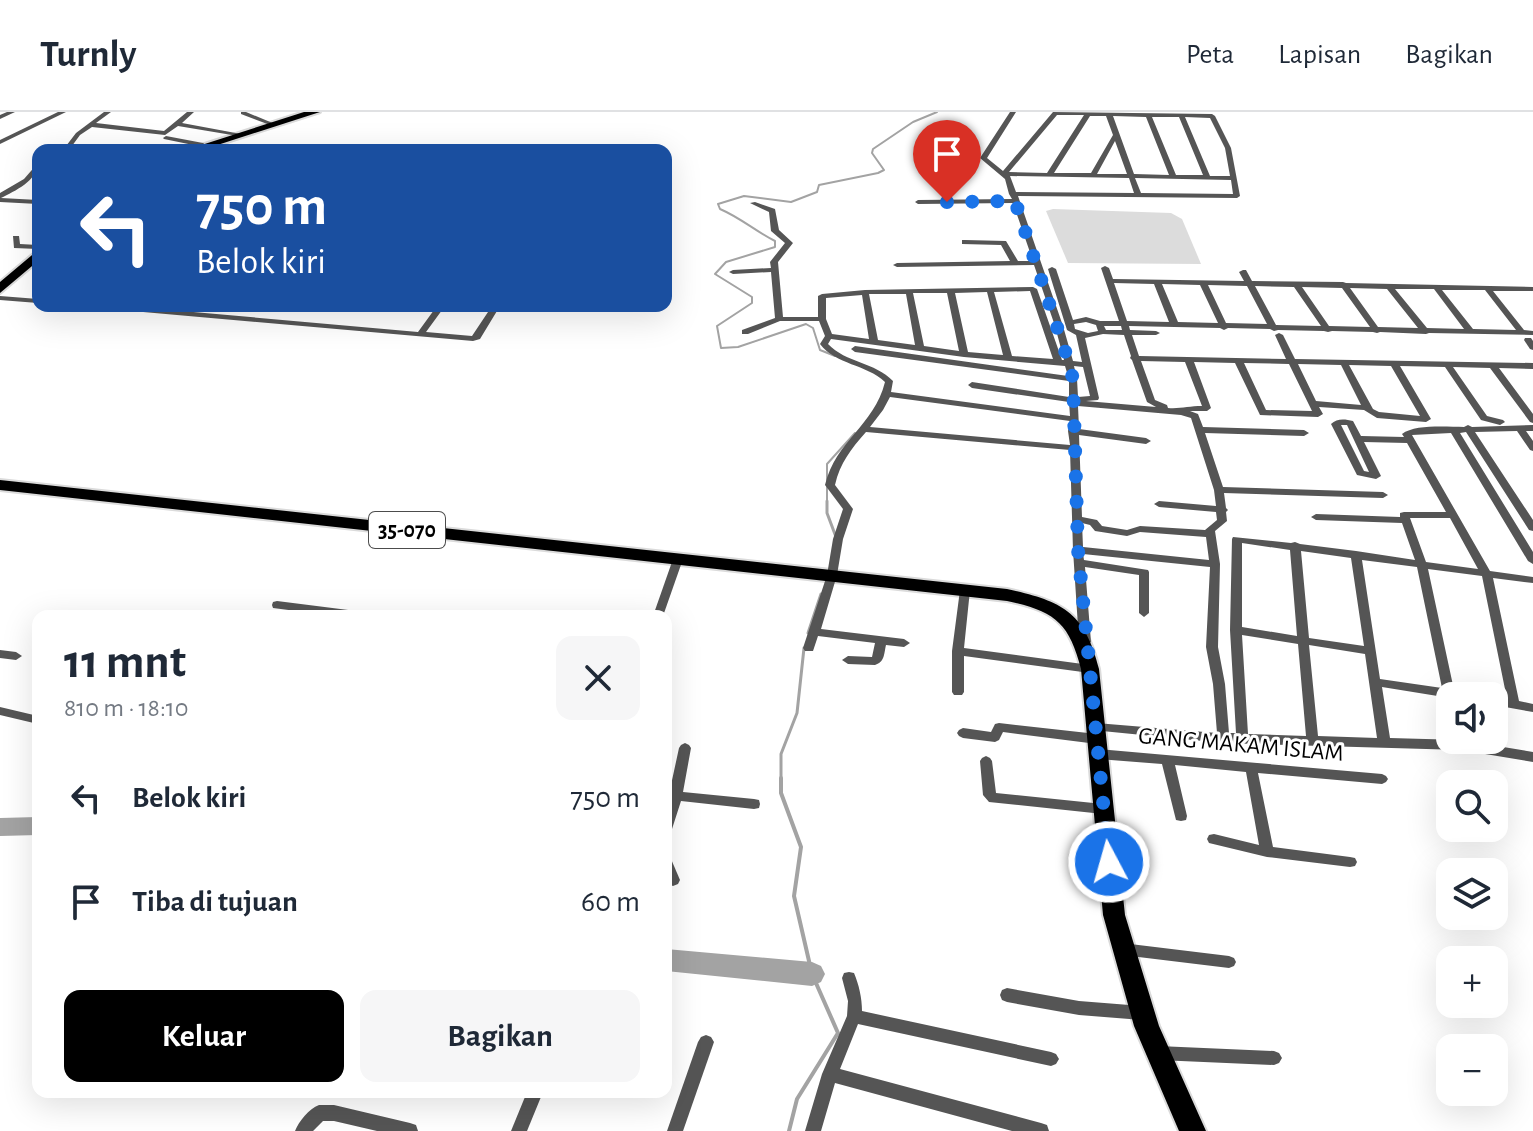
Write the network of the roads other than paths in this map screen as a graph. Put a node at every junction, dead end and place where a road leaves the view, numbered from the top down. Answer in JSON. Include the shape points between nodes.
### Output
{"nodes":[{"id":1,"x":12,"y":112,"type":"edge"},
{"id":2,"x":63,"y":112,"type":"edge"},
{"id":3,"x":108,"y":112,"type":"edge"},
{"id":4,"x":191,"y":112,"type":"edge"},
{"id":5,"x":314,"y":112,"type":"edge"},
{"id":6,"x":1013,"y":112,"type":"edge"},
{"id":7,"x":243,"y":113,"type":"edge"},
{"id":8,"x":1110,"y":113,"type":"edge"},
{"id":9,"x":1088,"y":114,"type":"edge"},
{"id":10,"x":1211,"y":114,"type":"edge"},
{"id":11,"x":1148,"y":115,"type":"junction"},
{"id":12,"x":1181,"y":115,"type":"junction"},
{"id":13,"x":0,"y":117,"type":"edge"},
{"id":14,"x":178,"y":124,"type":"junction"},
{"id":15,"x":272,"y":124,"type":"junction"},
{"id":16,"x":95,"y":125,"type":"junction"},
{"id":17,"x":1117,"y":133,"type":"junction"},
{"id":18,"x":238,"y":134,"type":"junction"},
{"id":19,"x":166,"y":138,"type":"dead end"},
{"id":20,"x":0,"y":142,"type":"edge"},
{"id":21,"x":70,"y":144,"type":"edge"},
{"id":22,"x":185,"y":144,"type":"edge"},
{"id":23,"x":209,"y":144,"type":"edge"},
{"id":24,"x":32,"y":172,"type":"edge"},
{"id":25,"x":1007,"y":175,"type":"junction"},
{"id":26,"x":1093,"y":175,"type":"junction"},
{"id":27,"x":1051,"y":176,"type":"junction"},
{"id":28,"x":1173,"y":176,"type":"junction"},
{"id":29,"x":1207,"y":177,"type":"junction"},
{"id":30,"x":1131,"y":178,"type":"junction"},
{"id":31,"x":1234,"y":180,"type":"junction"},
{"id":32,"x":1138,"y":195,"type":"junction"},
{"id":33,"x":0,"y":198,"type":"edge"},
{"id":34,"x":1013,"y":198,"type":"junction"},
{"id":35,"x":32,"y":201,"type":"edge"},
{"id":36,"x":918,"y":202,"type":"dead end"},
{"id":37,"x":753,"y":203,"type":"dead end"},
{"id":38,"x":16,"y":238,"type":"dead end"},
{"id":39,"x":965,"y":242,"type":"dead end"},
{"id":40,"x":32,"y":247,"type":"edge"},
{"id":41,"x":32,"y":260,"type":"edge"},
{"id":42,"x":1015,"y":263,"type":"junction"},
{"id":43,"x":1037,"y":263,"type":"junction"},
{"id":44,"x":897,"y":265,"type":"dead end"},
{"id":45,"x":1105,"y":268,"type":"dead end"},
{"id":46,"x":774,"y":270,"type":"junction"},
{"id":47,"x":733,"y":272,"type":"dead end"},
{"id":48,"x":1243,"y":272,"type":"dead end"},
{"id":49,"x":1042,"y":275,"type":"junction"},
{"id":50,"x":1110,"y":281,"type":"junction"},
{"id":51,"x":1157,"y":282,"type":"junction"},
{"id":52,"x":1203,"y":283,"type":"junction"},
{"id":53,"x":1250,"y":284,"type":"junction"},
{"id":54,"x":1343,"y":284,"type":"junction"},
{"id":55,"x":1297,"y":285,"type":"junction"},
{"id":56,"x":1388,"y":285,"type":"junction"},
{"id":57,"x":1435,"y":286,"type":"junction"},
{"id":58,"x":1487,"y":288,"type":"junction"},
{"id":59,"x":0,"y":289,"type":"edge"},
{"id":60,"x":1533,"y":289,"type":"edge"},
{"id":61,"x":950,"y":290,"type":"junction"},
{"id":62,"x":990,"y":290,"type":"junction"},
{"id":63,"x":909,"y":291,"type":"junction"},
{"id":64,"x":865,"y":292,"type":"junction"},
{"id":65,"x":0,"y":298,"type":"edge"},
{"id":66,"x":32,"y":300,"type":"edge"},
{"id":67,"x":170,"y":312,"type":"edge"},
{"id":68,"x":206,"y":312,"type":"edge"},
{"id":69,"x":436,"y":312,"type":"edge"},
{"id":70,"x":492,"y":312,"type":"edge"},
{"id":71,"x":203,"y":315,"type":"junction"},
{"id":72,"x":779,"y":319,"type":"junction"},
{"id":73,"x":822,"y":319,"type":"junction"},
{"id":74,"x":1099,"y":323,"type":"junction"},
{"id":75,"x":1066,"y":325,"type":"junction"},
{"id":76,"x":1175,"y":326,"type":"junction"},
{"id":77,"x":1126,"y":328,"type":"junction"},
{"id":78,"x":1224,"y":328,"type":"junction"},
{"id":79,"x":1328,"y":330,"type":"junction"},
{"id":80,"x":1377,"y":331,"type":"junction"},
{"id":81,"x":745,"y":332,"type":"dead end"},
{"id":82,"x":1103,"y":332,"type":"junction"},
{"id":83,"x":1277,"y":332,"type":"junction"},
{"id":84,"x":1426,"y":332,"type":"junction"},
{"id":85,"x":1471,"y":332,"type":"junction"},
{"id":86,"x":1303,"y":333,"type":"junction"},
{"id":87,"x":421,"y":334,"type":"junction"},
{"id":88,"x":1080,"y":335,"type":"junction"},
{"id":89,"x":1497,"y":336,"type":"junction"},
{"id":90,"x":827,"y":338,"type":"dead end"},
{"id":91,"x":1530,"y":339,"type":"edge"},
{"id":92,"x":874,"y":342,"type":"junction"},
{"id":93,"x":920,"y":348,"type":"junction"},
{"id":94,"x":855,"y":349,"type":"dead end"},
{"id":95,"x":892,"y":351,"type":"junction"},
{"id":96,"x":964,"y":354,"type":"junction"},
{"id":97,"x":1008,"y":358,"type":"junction"},
{"id":98,"x":1134,"y":358,"type":"junction"},
{"id":99,"x":1189,"y":360,"type":"junction"},
{"id":100,"x":1239,"y":361,"type":"junction"},
{"id":101,"x":1063,"y":362,"type":"junction"},
{"id":102,"x":1291,"y":362,"type":"junction"},
{"id":103,"x":1344,"y":363,"type":"junction"},
{"id":104,"x":1394,"y":363,"type":"junction"},
{"id":105,"x":1447,"y":364,"type":"junction"},
{"id":106,"x":1088,"y":365,"type":"junction"},
{"id":107,"x":1493,"y":366,"type":"junction"},
{"id":108,"x":1533,"y":366,"type":"edge"},
{"id":109,"x":884,"y":375,"type":"junction"},
{"id":110,"x":1073,"y":379,"type":"junction"},
{"id":111,"x":972,"y":385,"type":"dead end"},
{"id":112,"x":888,"y":394,"type":"junction"},
{"id":113,"x":1073,"y":402,"type":"junction"},
{"id":114,"x":1315,"y":404,"type":"junction"},
{"id":115,"x":1367,"y":408,"type":"junction"},
{"id":116,"x":1073,"y":419,"type":"junction"},
{"id":117,"x":1533,"y":423,"type":"edge"},
{"id":118,"x":1468,"y":428,"type":"junction"},
{"id":119,"x":1519,"y":428,"type":"junction"},
{"id":120,"x":866,"y":429,"type":"junction"},
{"id":121,"x":1453,"y":429,"type":"junction"},
{"id":122,"x":1201,"y":430,"type":"junction"},
{"id":123,"x":1073,"y":431,"type":"junction"},
{"id":124,"x":1304,"y":433,"type":"dead end"},
{"id":125,"x":1358,"y":439,"type":"junction"},
{"id":126,"x":1409,"y":440,"type":"junction"},
{"id":127,"x":1146,"y":441,"type":"dead end"},
{"id":128,"x":1074,"y":448,"type":"junction"},
{"id":129,"x":1533,"y":448,"type":"edge"},
{"id":130,"x":0,"y":485,"type":"edge"},
{"id":131,"x":1219,"y":490,"type":"junction"},
{"id":132,"x":1383,"y":495,"type":"dead end"},
{"id":133,"x":1517,"y":501,"type":"junction"},
{"id":134,"x":1533,"y":501,"type":"edge"},
{"id":135,"x":1159,"y":504,"type":"dead end"},
{"id":136,"x":1223,"y":510,"type":"junction"},
{"id":137,"x":1453,"y":515,"type":"junction"},
{"id":138,"x":1316,"y":517,"type":"dead end"},
{"id":139,"x":1077,"y":519,"type":"junction"},
{"id":140,"x":1405,"y":520,"type":"junction"},
{"id":141,"x":1533,"y":528,"type":"edge"},
{"id":142,"x":1211,"y":534,"type":"junction"},
{"id":143,"x":1295,"y":545,"type":"junction"},
{"id":144,"x":1078,"y":550,"type":"junction"},
{"id":145,"x":1356,"y":554,"type":"junction"},
{"id":146,"x":678,"y":559,"type":"junction"},
{"id":147,"x":1533,"y":561,"type":"edge"},
{"id":148,"x":1079,"y":563,"type":"junction"},
{"id":149,"x":1215,"y":564,"type":"junction"},
{"id":150,"x":1422,"y":564,"type":"junction"},
{"id":151,"x":825,"y":574,"type":"junction"},
{"id":152,"x":1487,"y":575,"type":"junction"},
{"id":153,"x":1533,"y":580,"type":"edge"},
{"id":154,"x":965,"y":590,"type":"junction"},
{"id":155,"x":277,"y":605,"type":"dead end"},
{"id":156,"x":286,"y":610,"type":"edge"},
{"id":157,"x":660,"y":610,"type":"edge"},
{"id":158,"x":1144,"y":613,"type":"dead end"},
{"id":159,"x":1236,"y":630,"type":"junction"},
{"id":160,"x":814,"y":632,"type":"junction"},
{"id":161,"x":881,"y":640,"type":"junction"},
{"id":162,"x":1306,"y":641,"type":"junction"},
{"id":163,"x":1085,"y":642,"type":"junction"},
{"id":164,"x":904,"y":643,"type":"dead end"},
{"id":165,"x":809,"y":648,"type":"dead end"},
{"id":166,"x":958,"y":651,"type":"junction"},
{"id":167,"x":1370,"y":651,"type":"junction"},
{"id":168,"x":0,"y":654,"type":"edge"},
{"id":169,"x":16,"y":656,"type":"dead end"},
{"id":170,"x":848,"y":660,"type":"dead end"},
{"id":171,"x":1090,"y":669,"type":"junction"},
{"id":172,"x":1376,"y":682,"type":"junction"},
{"id":173,"x":1447,"y":682,"type":"edge"},
{"id":174,"x":1436,"y":691,"type":"edge"},
{"id":175,"x":958,"y":692,"type":"dead end"},
{"id":176,"x":1508,"y":703,"type":"edge"},
{"id":177,"x":1514,"y":704,"type":"junction"},
{"id":178,"x":1533,"y":708,"type":"edge"},
{"id":179,"x":0,"y":711,"type":"edge"},
{"id":180,"x":32,"y":719,"type":"edge"},
{"id":181,"x":963,"y":733,"type":"dead end"},
{"id":182,"x":1223,"y":738,"type":"junction"},
{"id":183,"x":1242,"y":738,"type":"junction"},
{"id":184,"x":1312,"y":739,"type":"junction"},
{"id":185,"x":1097,"y":740,"type":"junction"},
{"id":186,"x":1384,"y":741,"type":"junction"},
{"id":187,"x":685,"y":748,"type":"dead end"},
{"id":188,"x":1533,"y":757,"type":"edge"},
{"id":189,"x":1167,"y":760,"type":"junction"},
{"id":190,"x":986,"y":761,"type":"dead end"},
{"id":191,"x":1251,"y":767,"type":"junction"},
{"id":192,"x":1382,"y":779,"type":"dead end"},
{"id":193,"x":676,"y":796,"type":"junction"},
{"id":194,"x":754,"y":804,"type":"dead end"},
{"id":195,"x":672,"y":809,"type":"edge"},
{"id":196,"x":1103,"y":809,"type":"junction"},
{"id":197,"x":1181,"y":816,"type":"dead end"},
{"id":198,"x":1214,"y":839,"type":"dead end"},
{"id":199,"x":1267,"y":852,"type":"junction"},
{"id":200,"x":1350,"y":862,"type":"dead end"},
{"id":201,"x":1122,"y":949,"type":"junction"},
{"id":202,"x":1229,"y":962,"type":"dead end"},
{"id":203,"x":849,"y":978,"type":"dead end"},
{"id":204,"x":1007,"y":995,"type":"dead end"},
{"id":205,"x":1142,"y":1013,"type":"junction"},
{"id":206,"x":854,"y":1016,"type":"junction"},
{"id":207,"x":706,"y":1042,"type":"dead end"},
{"id":208,"x":1157,"y":1053,"type":"junction"},
{"id":209,"x":1274,"y":1058,"type":"dead end"},
{"id":210,"x":1051,"y":1059,"type":"dead end"},
{"id":211,"x":830,"y":1074,"type":"junction"},
{"id":212,"x":533,"y":1098,"type":"edge"},
{"id":213,"x":303,"y":1131,"type":"edge"},
{"id":214,"x":410,"y":1131,"type":"edge"},
{"id":215,"x":519,"y":1131,"type":"edge"},
{"id":216,"x":675,"y":1131,"type":"edge"},
{"id":217,"x":813,"y":1131,"type":"edge"},
{"id":218,"x":1041,"y":1131,"type":"edge"},
{"id":219,"x":1193,"y":1131,"type":"edge"}],
"edges":[{"from":1,"to":13,"type":"street"},
{"from":2,"to":20,"type":"street"},
{"from":3,"to":16,"type":"street"},
{"from":4,"to":14,"type":"street"},
{"from":5,"to":15,"type":"main road"},
{"from":6,"to":25,"type":"street","via":[[983,154]]},
{"from":7,"to":15,"type":"street"},
{"from":8,"to":9,"type":"street"},
{"from":8,"to":11,"type":"street"},
{"from":8,"to":17,"type":"street"},
{"from":9,"to":25,"type":"street","via":[[1053,114]]},
{"from":9,"to":27,"type":"street"},
{"from":10,"to":12,"type":"street"},
{"from":10,"to":31,"type":"street","via":[[1228,148]]},
{"from":11,"to":12,"type":"street"},
{"from":11,"to":28,"type":"street"},
{"from":12,"to":29,"type":"street"},
{"from":14,"to":16,"type":"street","via":[[164,133]]},
{"from":14,"to":18,"type":"street"},
{"from":15,"to":18,"type":"main road"},
{"from":16,"to":21,"type":"street"},
{"from":17,"to":26,"type":"street"},
{"from":17,"to":30,"type":"street"},
{"from":18,"to":23,"type":"main road"},
{"from":19,"to":22,"type":"street"},
{"from":24,"to":33,"type":"street"},
{"from":25,"to":27,"type":"street"},
{"from":25,"to":34,"type":"street"},
{"from":26,"to":27,"type":"street"},
{"from":26,"to":30,"type":"street"},
{"from":27,"to":30,"type":"street"},
{"from":28,"to":29,"type":"street"},
{"from":28,"to":30,"type":"street"},
{"from":29,"to":31,"type":"street"},
{"from":30,"to":31,"type":"street"},
{"from":30,"to":32,"type":"street"},
{"from":31,"to":32,"type":"street","via":[[1233,198]]},
{"from":32,"to":34,"type":"street"},
{"from":33,"to":35,"type":"street"},
{"from":34,"to":36,"type":"street"},
{"from":34,"to":43,"type":"street"},
{"from":37,"to":46,"type":"street","via":[[772,211],[775,231],[789,243]]},
{"from":38,"to":40,"type":"street","via":[[17,246]]},
{"from":39,"to":42,"type":"street","via":[[1003,243]]},
{"from":41,"to":59,"type":"main road"},
{"from":42,"to":43,"type":"street"},
{"from":42,"to":44,"type":"street"},
{"from":43,"to":49,"type":"street"},
{"from":45,"to":50,"type":"street"},
{"from":46,"to":47,"type":"street"},
{"from":46,"to":72,"type":"street"},
{"from":48,"to":53,"type":"street"},
{"from":49,"to":75,"type":"street"},
{"from":49,"to":75,"type":"street","via":[[1054,272]]},
{"from":50,"to":51,"type":"street"},
{"from":50,"to":77,"type":"street"},
{"from":51,"to":52,"type":"street"},
{"from":51,"to":76,"type":"street"},
{"from":52,"to":53,"type":"street"},
{"from":52,"to":78,"type":"street"},
{"from":53,"to":55,"type":"street"},
{"from":53,"to":83,"type":"street"},
{"from":54,"to":55,"type":"street"},
{"from":54,"to":56,"type":"street"},
{"from":54,"to":80,"type":"street"},
{"from":55,"to":79,"type":"street"},
{"from":56,"to":57,"type":"street"},
{"from":56,"to":84,"type":"street"},
{"from":57,"to":58,"type":"street"},
{"from":57,"to":85,"type":"street"},
{"from":58,"to":60,"type":"street"},
{"from":58,"to":91,"type":"street"},
{"from":61,"to":62,"type":"street"},
{"from":61,"to":63,"type":"street"},
{"from":61,"to":96,"type":"street"},
{"from":62,"to":97,"type":"street"},
{"from":62,"to":101,"type":"street","via":[[1036,290]]},
{"from":63,"to":64,"type":"street"},
{"from":63,"to":93,"type":"street"},
{"from":64,"to":73,"type":"street","via":[[823,294]]},
{"from":64,"to":92,"type":"street"},
{"from":65,"to":66,"type":"street"},
{"from":67,"to":71,"type":"street"},
{"from":68,"to":71,"type":"street"},
{"from":69,"to":87,"type":"street"},
{"from":70,"to":87,"type":"street","via":[[473,339]]},
{"from":71,"to":87,"type":"street"},
{"from":72,"to":73,"type":"street"},
{"from":72,"to":81,"type":"street"},
{"from":73,"to":92,"type":"street","via":[[829,336]]},
{"from":74,"to":75,"type":"street","via":[[1086,319]]},
{"from":74,"to":77,"type":"street"},
{"from":74,"to":82,"type":"street"},
{"from":75,"to":88,"type":"street"},
{"from":75,"to":101,"type":"street"},
{"from":76,"to":77,"type":"street"},
{"from":76,"to":78,"type":"street"},
{"from":77,"to":82,"type":"street"},
{"from":77,"to":83,"type":"street"},
{"from":77,"to":98,"type":"street"},
{"from":78,"to":83,"type":"street"},
{"from":79,"to":80,"type":"street"},
{"from":79,"to":86,"type":"street"},
{"from":80,"to":84,"type":"street"},
{"from":82,"to":88,"type":"street"},
{"from":83,"to":86,"type":"street"},
{"from":83,"to":102,"type":"street"},
{"from":84,"to":85,"type":"street"},
{"from":85,"to":89,"type":"street"},
{"from":86,"to":89,"type":"street"},
{"from":88,"to":106,"type":"street"},
{"from":89,"to":91,"type":"street"},
{"from":90,"to":109,"type":"street","via":[[829,351]]},
{"from":92,"to":93,"type":"street"},
{"from":93,"to":96,"type":"street"},
{"from":94,"to":95,"type":"street"},
{"from":95,"to":109,"type":"street"},
{"from":95,"to":110,"type":"street"},
{"from":96,"to":97,"type":"street"},
{"from":97,"to":101,"type":"street"},
{"from":98,"to":99,"type":"street"},
{"from":98,"to":99,"type":"street","via":[[1151,402],[1206,410]]},
{"from":99,"to":100,"type":"street"},
{"from":100,"to":102,"type":"street"},
{"from":100,"to":114,"type":"street","via":[[1263,413],[1315,414]]},
{"from":101,"to":106,"type":"street"},
{"from":101,"to":110,"type":"street"},
{"from":102,"to":103,"type":"street"},
{"from":102,"to":114,"type":"street"},
{"from":103,"to":104,"type":"street"},
{"from":103,"to":115,"type":"street"},
{"from":104,"to":105,"type":"street"},
{"from":104,"to":115,"type":"street","via":[[1427,417],[1377,415]]},
{"from":105,"to":107,"type":"street"},
{"from":105,"to":117,"type":"street","via":[[1487,421]]},
{"from":106,"to":113,"type":"street","via":[[1095,398]]},
{"from":107,"to":108,"type":"street"},
{"from":107,"to":117,"type":"street"},
{"from":109,"to":112,"type":"street"},
{"from":110,"to":113,"type":"street"},
{"from":111,"to":113,"type":"street"},
{"from":112,"to":116,"type":"street"},
{"from":112,"to":120,"type":"street"},
{"from":113,"to":116,"type":"street"},
{"from":113,"to":122,"type":"street","via":[[1189,413]]},
{"from":114,"to":115,"type":"street"},
{"from":116,"to":123,"type":"street"},
{"from":117,"to":119,"type":"street"},
{"from":118,"to":119,"type":"street"},
{"from":118,"to":121,"type":"street"},
{"from":118,"to":133,"type":"street"},
{"from":119,"to":129,"type":"street"},
{"from":120,"to":128,"type":"street"},
{"from":120,"to":151,"type":"street","via":[[833,465],[830,485],[848,509]]},
{"from":121,"to":126,"type":"street","via":[[1408,432]]},
{"from":121,"to":147,"type":"street"},
{"from":122,"to":124,"type":"street"},
{"from":122,"to":131,"type":"street"},
{"from":123,"to":127,"type":"street"},
{"from":123,"to":128,"type":"street"},
{"from":125,"to":125,"type":"street","via":[[1375,475],[1376,476],[1360,473],[1336,422],[1350,423]]},
{"from":125,"to":126,"type":"street"},
{"from":126,"to":137,"type":"street"},
{"from":128,"to":139,"type":"street"},
{"from":130,"to":146,"type":"main road","number":"35-070"},
{"from":131,"to":132,"type":"street"},
{"from":131,"to":136,"type":"street"},
{"from":133,"to":134,"type":"street"},
{"from":133,"to":141,"type":"street"},
{"from":135,"to":136,"type":"street"},
{"from":136,"to":142,"type":"street","via":[[1222,521],[1212,526]]},
{"from":137,"to":140,"type":"street","via":[[1406,513]]},
{"from":137,"to":152,"type":"street"},
{"from":138,"to":140,"type":"street"},
{"from":139,"to":142,"type":"street","via":[[1127,533],[1140,529]]},
{"from":139,"to":144,"type":"street"},
{"from":140,"to":150,"type":"street"},
{"from":142,"to":149,"type":"street"},
{"from":143,"to":145,"type":"street"},
{"from":143,"to":159,"type":"street","via":[[1237,539]]},
{"from":143,"to":162,"type":"street"},
{"from":144,"to":148,"type":"street"},
{"from":144,"to":149,"type":"street"},
{"from":145,"to":150,"type":"street"},
{"from":145,"to":167,"type":"street"},
{"from":146,"to":151,"type":"main road","number":"35-070"},
{"from":146,"to":157,"type":"street"},
{"from":148,"to":158,"type":"street","via":[[1144,572]]},
{"from":148,"to":163,"type":"street"},
{"from":149,"to":182,"type":"street","via":[[1212,647]]},
{"from":150,"to":152,"type":"street"},
{"from":150,"to":173,"type":"street"},
{"from":151,"to":154,"type":"main road","number":"35-070"},
{"from":151,"to":160,"type":"street"},
{"from":152,"to":153,"type":"street"},
{"from":152,"to":177,"type":"street"},
{"from":154,"to":163,"type":"main road","number":"35-070","via":[[1040,601],[1071,620]]},
{"from":154,"to":166,"type":"street"},
{"from":155,"to":156,"type":"street"},
{"from":159,"to":162,"type":"street"},
{"from":159,"to":183,"type":"street"},
{"from":160,"to":161,"type":"street"},
{"from":160,"to":165,"type":"street"},
{"from":161,"to":164,"type":"street"},
{"from":161,"to":170,"type":"street","via":[[875,661]]},
{"from":162,"to":167,"type":"street"},
{"from":162,"to":184,"type":"street"},
{"from":163,"to":171,"type":"main road"},
{"from":166,"to":171,"type":"street"},
{"from":166,"to":175,"type":"street"},
{"from":167,"to":172,"type":"street"},
{"from":168,"to":169,"type":"street"},
{"from":171,"to":185,"type":"main road"},
{"from":172,"to":174,"type":"street"},
{"from":172,"to":186,"type":"street"},
{"from":176,"to":177,"type":"street"},
{"from":177,"to":178,"type":"street"},
{"from":179,"to":180,"type":"street"},
{"from":181,"to":185,"type":"street","via":[[993,737],[999,727]]},
{"from":182,"to":183,"type":"street"},
{"from":182,"to":185,"type":"street"},
{"from":183,"to":184,"type":"street"},
{"from":184,"to":186,"type":"street"},
{"from":185,"to":189,"type":"street","name":"GANG MAKAM ISLAM"},
{"from":185,"to":196,"type":"main road"},
{"from":186,"to":188,"type":"street","via":[[1461,745]]},
{"from":187,"to":193,"type":"street"},
{"from":189,"to":191,"type":"street","name":"GANG MAKAM ISLAM"},
{"from":189,"to":197,"type":"street"},
{"from":190,"to":196,"type":"street","via":[[993,798]]},
{"from":191,"to":192,"type":"street","name":"GANG MAKAM ISLAM"},
{"from":191,"to":199,"type":"street"},
{"from":193,"to":194,"type":"street"},
{"from":193,"to":195,"type":"street"},
{"from":196,"to":201,"type":"main road"},
{"from":198,"to":199,"type":"street"},
{"from":199,"to":200,"type":"street"},
{"from":201,"to":202,"type":"street"},
{"from":201,"to":205,"type":"main road"},
{"from":203,"to":206,"type":"street"},
{"from":204,"to":205,"type":"street"},
{"from":205,"to":208,"type":"main road"},
{"from":206,"to":210,"type":"street"},
{"from":206,"to":211,"type":"street"},
{"from":207,"to":216,"type":"street"},
{"from":208,"to":209,"type":"street"},
{"from":208,"to":219,"type":"main road"},
{"from":211,"to":217,"type":"street"},
{"from":211,"to":218,"type":"street"},
{"from":212,"to":215,"type":"street"},
{"from":213,"to":214,"type":"street","via":[[319,1113]]}]}
